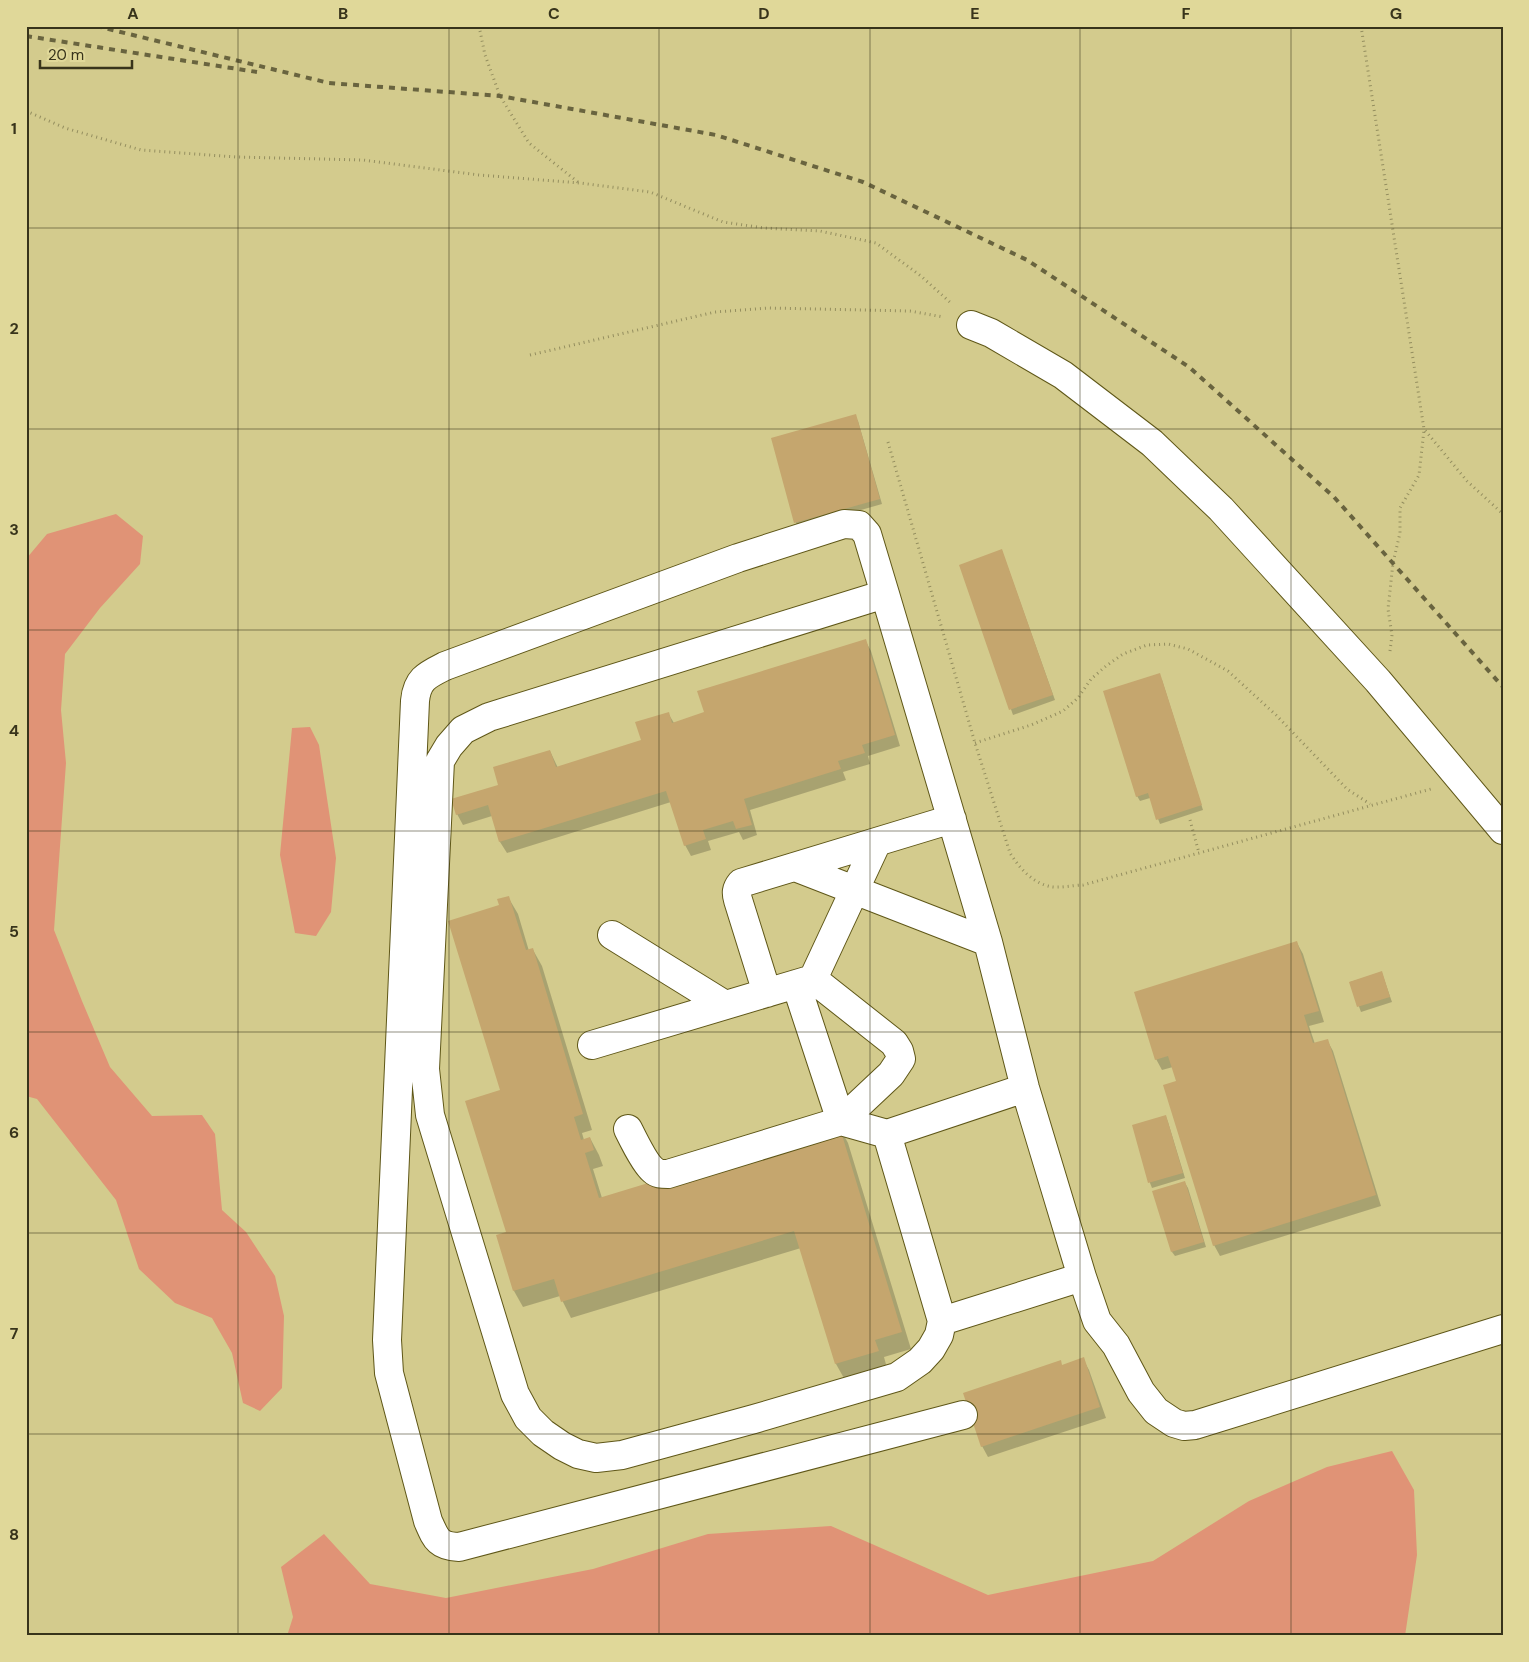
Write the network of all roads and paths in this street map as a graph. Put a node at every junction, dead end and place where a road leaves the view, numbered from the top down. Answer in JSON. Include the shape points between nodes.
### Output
{"nodes":[{"id":1,"x":479,"y":26,"type":"edge"},
{"id":2,"x":1361,"y":26,"type":"edge"},
{"id":3,"x":26,"y":111,"type":"edge"},
{"id":4,"x":580,"y":184,"type":"junction"},
{"id":5,"x":970,"y":324,"type":"junction"},
{"id":6,"x":530,"y":355,"type":"dead end"},
{"id":7,"x":1424,"y":429,"type":"junction"},
{"id":8,"x":888,"y":442,"type":"dead end"},
{"id":9,"x":1503,"y":514,"type":"edge"},
{"id":10,"x":885,"y":594,"type":"junction"},
{"id":11,"x":1378,"y":680,"type":"junction"},
{"id":12,"x":975,"y":743,"type":"junction"},
{"id":13,"x":1462,"y":780,"type":"junction"},
{"id":14,"x":1370,"y":804,"type":"junction"},
{"id":15,"x":952,"y":819,"type":"junction"},
{"id":16,"x":1190,"y":820,"type":"dead end"},
{"id":17,"x":1503,"y":830,"type":"edge"},
{"id":18,"x":877,"y":842,"type":"junction"},
{"id":19,"x":1199,"y":852,"type":"junction"},
{"id":20,"x":795,"y":866,"type":"junction"},
{"id":21,"x":855,"y":890,"type":"junction"},
{"id":22,"x":612,"y":936,"type":"dead end"},
{"id":23,"x":988,"y":942,"type":"junction"},
{"id":24,"x":804,"y":981,"type":"junction"},
{"id":25,"x":766,"y":993,"type":"junction"},
{"id":26,"x":725,"y":1005,"type":"junction"},
{"id":27,"x":592,"y":1045,"type":"dead end"},
{"id":28,"x":1025,"y":1088,"type":"junction"},
{"id":29,"x":841,"y":1121,"type":"junction"},
{"id":30,"x":628,"y":1129,"type":"dead end"},
{"id":31,"x":887,"y":1134,"type":"junction"},
{"id":32,"x":1082,"y":1277,"type":"junction"},
{"id":33,"x":942,"y":1321,"type":"junction"},
{"id":34,"x":1503,"y":1329,"type":"edge"},
{"id":35,"x":962,"y":1415,"type":"dead end"}],
"edges":[{"from":1,"to":4,"type":"path","via":[[485,55],[500,96],[529,143]]},
{"from":2,"to":7,"type":"path"},
{"from":3,"to":4,"type":"path","via":[[65,128],[142,150],[236,157],[363,160]]},
{"from":4,"to":5,"type":"path","via":[[650,192],[723,222],[820,231],[876,243],[921,276]]},
{"from":5,"to":6,"type":"path","via":[[910,311],[769,308],[715,312]]},
{"from":5,"to":11,"type":"lane","via":[[1063,375],[1152,443],[1221,508]]},
{"from":7,"to":9,"type":"path","via":[[1467,481]]},
{"from":7,"to":11,"type":"path","via":[[1419,475],[1400,508],[1400,533],[1392,563],[1388,608],[1392,635],[1389,659]]},
{"from":8,"to":12,"type":"path"},
{"from":10,"to":15,"type":"lane"},
{"from":10,"to":33,"type":"lane","via":[[488,717],[463,730],[440,761],[425,1069],[430,1115],[515,1394],[528,1418],[543,1433],[578,1454],[596,1458],[622,1455],[897,1377],[931,1349]]},
{"from":10,"to":35,"type":"lane","via":[[867,534],[860,525],[844,524],[738,558],[445,666],[421,681],[416,690],[415,711],[388,1330],[389,1373],[428,1520],[439,1542],[459,1547]]},
{"from":11,"to":13,"type":"lane"},
{"from":12,"to":14,"type":"path","via":[[1064,711],[1091,679],[1123,654],[1147,645],[1168,644],[1188,648],[1228,671],[1348,789]]},
{"from":12,"to":19,"type":"path","via":[[1010,853],[1019,868],[1049,887],[1083,885]]},
{"from":13,"to":14,"type":"path"},
{"from":13,"to":17,"type":"lane"},
{"from":14,"to":19,"type":"path"},
{"from":15,"to":18,"type":"lane"},
{"from":15,"to":23,"type":"lane"},
{"from":16,"to":19,"type":"path"},
{"from":18,"to":20,"type":"lane"},
{"from":18,"to":21,"type":"lane"},
{"from":20,"to":21,"type":"lane"},
{"from":20,"to":25,"type":"lane","via":[[741,884],[736,893]]},
{"from":21,"to":23,"type":"lane"},
{"from":21,"to":24,"type":"lane"},
{"from":22,"to":26,"type":"lane"},
{"from":23,"to":28,"type":"lane"},
{"from":24,"to":25,"type":"lane"},
{"from":24,"to":29,"type":"lane"},
{"from":24,"to":29,"type":"lane","via":[[894,1043],[899,1051],[901,1059],[891,1074]]},
{"from":25,"to":26,"type":"lane"},
{"from":26,"to":27,"type":"lane"},
{"from":28,"to":31,"type":"lane"},
{"from":28,"to":32,"type":"lane"},
{"from":29,"to":30,"type":"lane","via":[[668,1174],[656,1173],[649,1167]]},
{"from":29,"to":31,"type":"lane"},
{"from":31,"to":33,"type":"lane"},
{"from":32,"to":33,"type":"lane"},
{"from":32,"to":34,"type":"lane","via":[[1096,1321],[1116,1345],[1141,1392],[1164,1418],[1184,1426]]}]}
